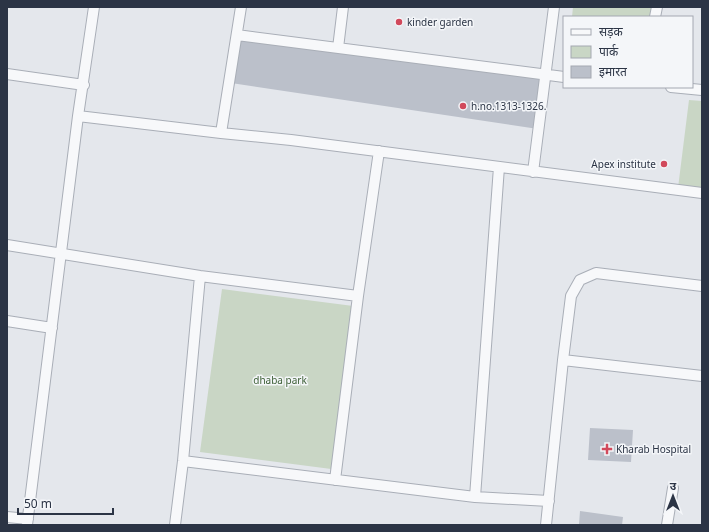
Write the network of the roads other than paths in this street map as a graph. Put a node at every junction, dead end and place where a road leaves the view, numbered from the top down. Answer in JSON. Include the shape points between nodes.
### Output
{"nodes":[{"id":1,"x":94,"y":7,"type":"edge"},
{"id":2,"x":240,"y":7,"type":"edge"},
{"id":3,"x":343,"y":7,"type":"edge"},
{"id":4,"x":554,"y":7,"type":"edge"},
{"id":5,"x":237,"y":35,"type":"junction"},
{"id":6,"x":338,"y":48,"type":"junction"},
{"id":7,"x":7,"y":74,"type":"edge"},
{"id":8,"x":545,"y":75,"type":"junction"},
{"id":9,"x":563,"y":77,"type":"edge"},
{"id":10,"x":84,"y":85,"type":"junction"},
{"id":11,"x":681,"y":88,"type":"edge"},
{"id":12,"x":702,"y":90,"type":"edge"},
{"id":13,"x":78,"y":116,"type":"junction"},
{"id":14,"x":221,"y":133,"type":"junction"},
{"id":15,"x":379,"y":151,"type":"junction"},
{"id":16,"x":499,"y":167,"type":"junction"},
{"id":17,"x":533,"y":172,"type":"junction"},
{"id":18,"x":702,"y":193,"type":"edge"},
{"id":19,"x":7,"y":244,"type":"edge"},
{"id":20,"x":62,"y":253,"type":"junction"},
{"id":21,"x":200,"y":276,"type":"junction"},
{"id":22,"x":702,"y":286,"type":"edge"},
{"id":23,"x":358,"y":296,"type":"junction"},
{"id":24,"x":7,"y":320,"type":"edge"},
{"id":25,"x":52,"y":328,"type":"junction"},
{"id":26,"x":563,"y":360,"type":"junction"},
{"id":27,"x":702,"y":376,"type":"edge"},
{"id":28,"x":183,"y":461,"type":"junction"},
{"id":29,"x":335,"y":480,"type":"junction"},
{"id":30,"x":673,"y":488,"type":"dead end"},
{"id":31,"x":475,"y":497,"type":"junction"},
{"id":32,"x":549,"y":501,"type":"junction"},
{"id":33,"x":7,"y":517,"type":"edge"},
{"id":34,"x":28,"y":522,"type":"edge"},
{"id":35,"x":175,"y":525,"type":"edge"},
{"id":36,"x":546,"y":525,"type":"edge"},
{"id":37,"x":667,"y":525,"type":"edge"}],
"edges":[{"from":1,"to":10,"type":"street"},
{"from":2,"to":5,"type":"street"},
{"from":3,"to":6,"type":"street"},
{"from":4,"to":8,"type":"street"},
{"from":5,"to":6,"type":"street"},
{"from":5,"to":14,"type":"street"},
{"from":6,"to":8,"type":"street"},
{"from":7,"to":10,"type":"street"},
{"from":8,"to":9,"type":"street"},
{"from":8,"to":17,"type":"street"},
{"from":10,"to":13,"type":"street"},
{"from":11,"to":12,"type":"street"},
{"from":13,"to":14,"type":"street"},
{"from":13,"to":20,"type":"street"},
{"from":14,"to":15,"type":"street"},
{"from":15,"to":16,"type":"street"},
{"from":15,"to":23,"type":"street"},
{"from":16,"to":17,"type":"street"},
{"from":16,"to":31,"type":"street"},
{"from":17,"to":18,"type":"street"},
{"from":19,"to":20,"type":"street"},
{"from":20,"to":21,"type":"street"},
{"from":20,"to":25,"type":"street"},
{"from":21,"to":23,"type":"street"},
{"from":21,"to":28,"type":"street"},
{"from":22,"to":26,"type":"street","via":[[596,273],[589,275],[580,280],[571,296]]},
{"from":23,"to":29,"type":"street"},
{"from":24,"to":25,"type":"street"},
{"from":25,"to":34,"type":"street"},
{"from":26,"to":27,"type":"street"},
{"from":26,"to":32,"type":"street"},
{"from":28,"to":29,"type":"street"},
{"from":28,"to":35,"type":"street"},
{"from":29,"to":31,"type":"street"},
{"from":30,"to":37,"type":"street"},
{"from":31,"to":32,"type":"street"},
{"from":32,"to":36,"type":"street"},
{"from":33,"to":34,"type":"street"}]}
